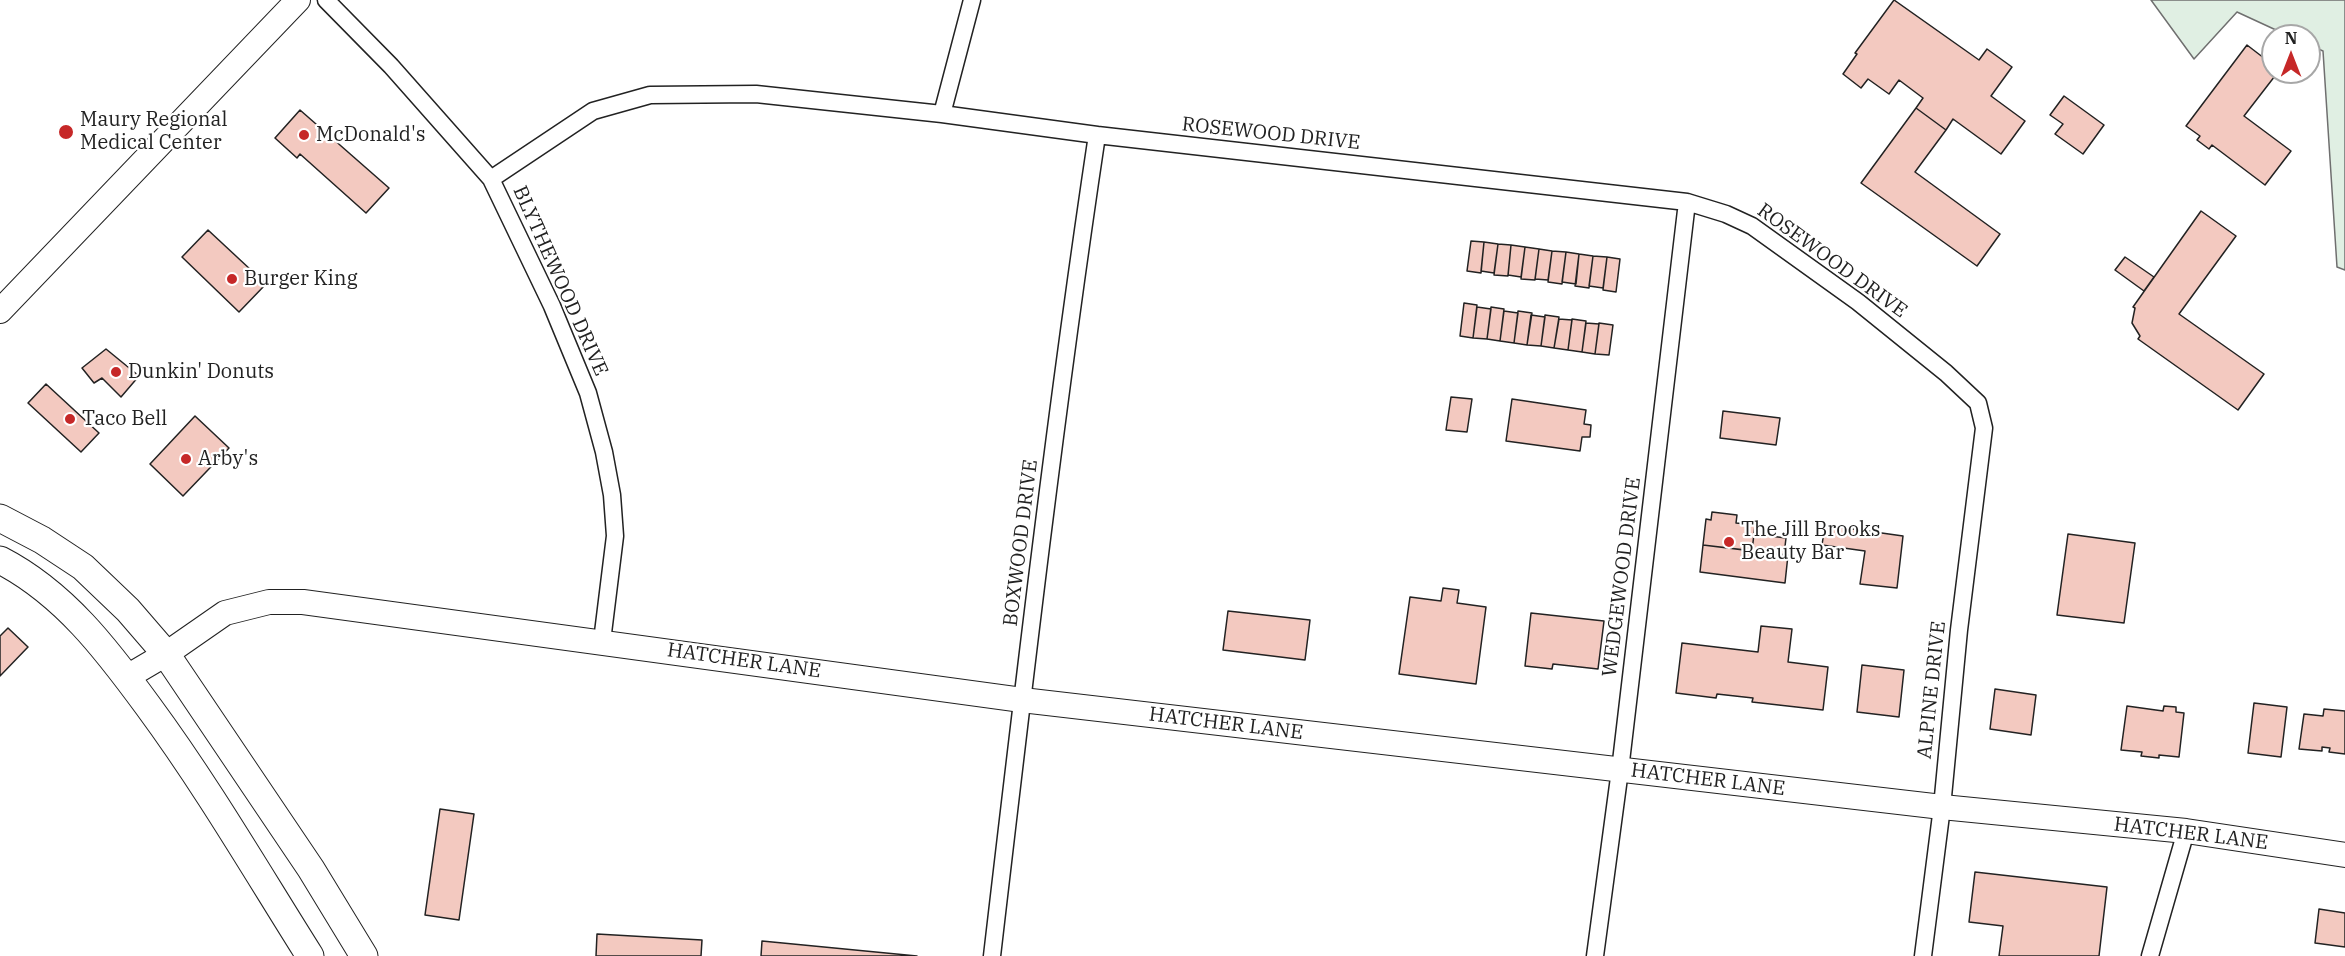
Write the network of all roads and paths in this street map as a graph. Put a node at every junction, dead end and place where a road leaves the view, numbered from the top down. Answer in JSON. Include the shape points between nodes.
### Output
{"nodes":[{"id":1,"x":297,"y":0,"type":"edge"},
{"id":2,"x":326,"y":0,"type":"edge"},
{"id":3,"x":972,"y":0,"type":"edge"},
{"id":4,"x":942,"y":114,"type":"junction"},
{"id":5,"x":1097,"y":135,"type":"junction"},
{"id":6,"x":490,"y":179,"type":"junction"},
{"id":7,"x":1687,"y":202,"type":"junction"},
{"id":8,"x":0,"y":310,"type":"edge"},
{"id":9,"x":1984,"y":428,"type":"joint"},
{"id":10,"x":0,"y":503,"type":"edge"},
{"id":11,"x":10,"y":523,"type":"edge"},
{"id":12,"x":0,"y":560,"type":"edge"},
{"id":13,"x":602,"y":641,"type":"junction"},
{"id":14,"x":166,"y":654,"type":"junction"},
{"id":15,"x":127,"y":677,"type":"junction"},
{"id":16,"x":1022,"y":700,"type":"junction"},
{"id":17,"x":1620,"y":770,"type":"junction"},
{"id":18,"x":1942,"y":807,"type":"junction"},
{"id":19,"x":2186,"y":831,"type":"junction"},
{"id":20,"x":2345,"y":855,"type":"edge"},
{"id":21,"x":310,"y":956,"type":"edge"},
{"id":22,"x":364,"y":956,"type":"edge"},
{"id":23,"x":992,"y":956,"type":"edge"},
{"id":24,"x":1595,"y":956,"type":"edge"},
{"id":25,"x":1923,"y":956,"type":"edge"},
{"id":26,"x":2150,"y":956,"type":"edge"}],
"edges":[{"from":1,"to":8,"type":"street"},
{"from":2,"to":6,"type":"street","name":"BLYTHEWOOD DRIVE","via":[[391,66]]},
{"from":3,"to":4,"type":"street"},
{"from":4,"to":5,"type":"street","name":"ROSEWOOD DRIVE"},
{"from":4,"to":6,"type":"street","name":"ROSEWOOD DRIVE","via":[[756,94],[650,95],[594,111]]},
{"from":5,"to":7,"type":"street","name":"ROSEWOOD DRIVE"},
{"from":5,"to":16,"type":"street","name":"BOXWOOD DRIVE"},
{"from":6,"to":13,"type":"street","name":"BLYTHEWOOD DRIVE","via":[[552,306],[588,393],[604,452],[615,536]]},
{"from":7,"to":9,"type":"street","name":"ROSEWOOD DRIVE","via":[[1752,226],[1858,302],[1978,403]]},
{"from":7,"to":17,"type":"street","name":"WEDGEWOOD DRIVE"},
{"from":9,"to":18,"type":"street","name":"ALPINE DRIVE"},
{"from":10,"to":11,"type":"main road"},
{"from":11,"to":14,"type":"main road","via":[[83,567]]},
{"from":12,"to":15,"type":"main road","via":[[69,608]]},
{"from":13,"to":14,"type":"street","name":"HATCHER LANE","via":[[303,602],[268,603],[225,613]]},
{"from":13,"to":16,"type":"street","name":"HATCHER LANE"},
{"from":14,"to":15,"type":"street","name":"HATCHER LANE"},
{"from":14,"to":22,"type":"main road","via":[[311,869]]},
{"from":15,"to":21,"type":"main road","via":[[184,755]]},
{"from":16,"to":17,"type":"street","name":"HATCHER LANE"},
{"from":16,"to":23,"type":"street","name":"BOXWOOD DRIVE"},
{"from":17,"to":18,"type":"street","name":"HATCHER LANE"},
{"from":17,"to":24,"type":"street","name":"WEDGEWOOD DRIVE"},
{"from":18,"to":19,"type":"street","name":"HATCHER LANE"},
{"from":18,"to":25,"type":"street","name":"ALPINE DRIVE"},
{"from":19,"to":20,"type":"street","name":"HATCHER LANE"},
{"from":19,"to":26,"type":"street"}]}
